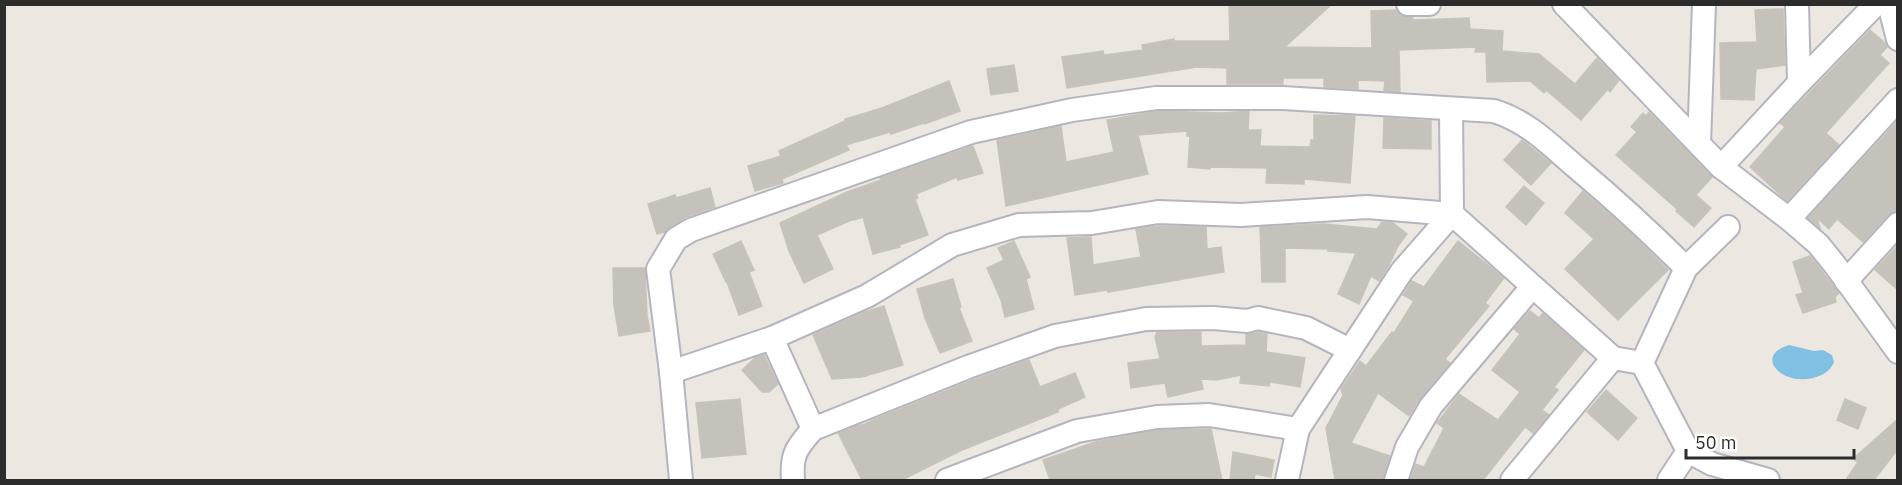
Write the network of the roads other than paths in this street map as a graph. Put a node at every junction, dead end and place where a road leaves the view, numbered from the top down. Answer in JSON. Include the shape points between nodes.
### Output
{"nodes":[{"id":1,"x":1408,"y":4,"type":"edge"},
{"id":2,"x":1430,"y":4,"type":"edge"},
{"id":3,"x":1564,"y":4,"type":"edge"},
{"id":4,"x":1704,"y":4,"type":"edge"},
{"id":5,"x":1797,"y":4,"type":"edge"},
{"id":6,"x":1876,"y":4,"type":"edge"},
{"id":7,"x":1889,"y":4,"type":"edge"},
{"id":8,"x":1898,"y":39,"type":"edge"},
{"id":9,"x":1799,"y":83,"type":"junction"},
{"id":10,"x":1898,"y":100,"type":"edge"},
{"id":11,"x":1451,"y":110,"type":"junction"},
{"id":12,"x":1699,"y":144,"type":"junction"},
{"id":13,"x":1721,"y":167,"type":"junction"},
{"id":14,"x":1452,"y":214,"type":"junction"},
{"id":15,"x":1789,"y":219,"type":"junction"},
{"id":16,"x":1898,"y":224,"type":"edge"},
{"id":17,"x":1728,"y":227,"type":"dead end"},
{"id":18,"x":1686,"y":268,"type":"junction"},
{"id":19,"x":1846,"y":281,"type":"junction"},
{"id":20,"x":1532,"y":287,"type":"junction"},
{"id":21,"x":772,"y":338,"type":"junction"},
{"id":22,"x":1897,"y":349,"type":"edge"},
{"id":23,"x":1350,"y":350,"type":"junction"},
{"id":24,"x":1612,"y":358,"type":"junction"},
{"id":25,"x":1641,"y":363,"type":"junction"},
{"id":26,"x":671,"y":372,"type":"junction"},
{"id":27,"x":813,"y":429,"type":"junction"},
{"id":28,"x":1298,"y":429,"type":"junction"},
{"id":29,"x":1688,"y":451,"type":"junction"},
{"id":30,"x":681,"y":480,"type":"edge"},
{"id":31,"x":793,"y":480,"type":"edge"},
{"id":32,"x":947,"y":480,"type":"edge"},
{"id":33,"x":1287,"y":480,"type":"edge"},
{"id":34,"x":1396,"y":480,"type":"edge"},
{"id":35,"x":1512,"y":480,"type":"edge"},
{"id":36,"x":1669,"y":480,"type":"edge"},
{"id":37,"x":1768,"y":480,"type":"edge"}],
"edges":[{"from":1,"to":2,"type":"street"},
{"from":3,"to":12,"type":"street"},
{"from":4,"to":12,"type":"street"},
{"from":5,"to":9,"type":"street"},
{"from":6,"to":9,"type":"street"},
{"from":7,"to":8,"type":"street"},
{"from":9,"to":13,"type":"street"},
{"from":10,"to":15,"type":"street"},
{"from":11,"to":14,"type":"street"},
{"from":11,"to":18,"type":"street","via":[[1494,111],[1514,117],[1637,220]]},
{"from":11,"to":26,"type":"street","via":[[1283,98],[1156,99],[1072,110],[971,132],[691,230],[676,239],[658,269]]},
{"from":12,"to":13,"type":"street"},
{"from":13,"to":15,"type":"street"},
{"from":14,"to":20,"type":"street"},
{"from":14,"to":21,"type":"street","via":[[1367,207],[1240,215],[1158,212],[1092,223],[1019,225],[952,245],[867,296]]},
{"from":14,"to":23,"type":"street","via":[[1402,271]]},
{"from":15,"to":19,"type":"street","via":[[1818,244]]},
{"from":16,"to":19,"type":"street"},
{"from":17,"to":18,"type":"street"},
{"from":18,"to":25,"type":"street"},
{"from":19,"to":22,"type":"street"},
{"from":20,"to":24,"type":"street"},
{"from":20,"to":34,"type":"street","via":[[1431,406],[1407,447]]},
{"from":21,"to":26,"type":"street"},
{"from":21,"to":27,"type":"street"},
{"from":23,"to":27,"type":"street","via":[[1306,328],[1258,318],[1146,320],[1056,336]]},
{"from":23,"to":28,"type":"street"},
{"from":24,"to":25,"type":"street"},
{"from":24,"to":35,"type":"street"},
{"from":25,"to":29,"type":"street"},
{"from":26,"to":30,"type":"street"},
{"from":27,"to":31,"type":"street","via":[[798,446],[792,463]]},
{"from":28,"to":32,"type":"street","via":[[1209,415],[1157,417],[1077,431]]},
{"from":28,"to":33,"type":"street"},
{"from":29,"to":36,"type":"street"},
{"from":29,"to":37,"type":"street","via":[[1712,464]]}]}
